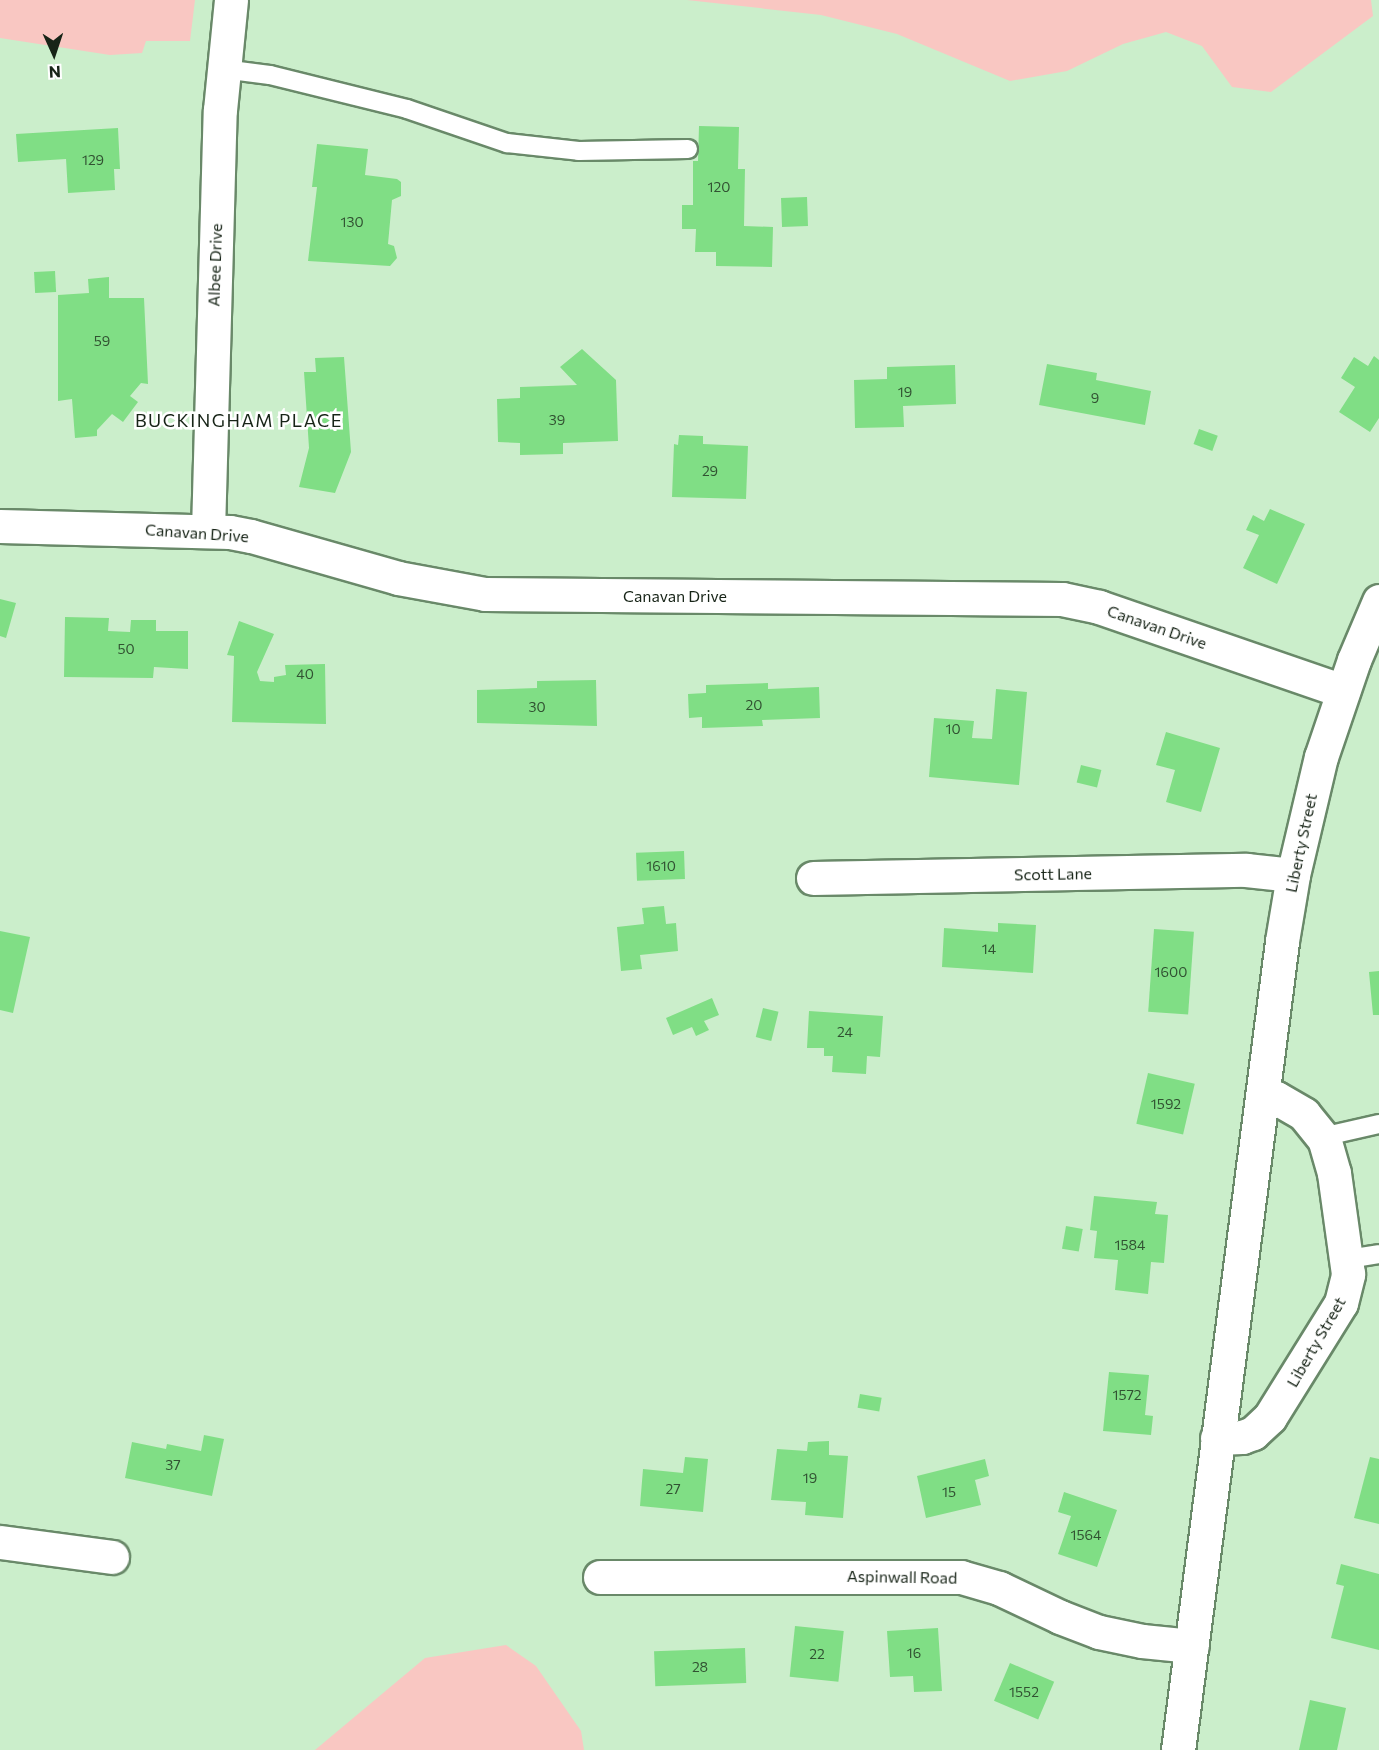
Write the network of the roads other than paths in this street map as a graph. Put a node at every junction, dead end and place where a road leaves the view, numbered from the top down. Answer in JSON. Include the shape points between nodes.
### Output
{"nodes":[{"id":1,"x":231,"y":0,"type":"edge"},
{"id":2,"x":223,"y":69,"type":"junction"},
{"id":3,"x":688,"y":149,"type":"dead end"},
{"id":4,"x":0,"y":526,"type":"edge"},
{"id":5,"x":208,"y":531,"type":"junction"},
{"id":6,"x":1379,"y":601,"type":"edge"},
{"id":7,"x":1343,"y":691,"type":"junction"},
{"id":8,"x":1293,"y":875,"type":"junction"},
{"id":9,"x":813,"y":878,"type":"dead end"},
{"id":10,"x":1262,"y":1095,"type":"junction"},
{"id":11,"x":1379,"y":1124,"type":"edge"},
{"id":12,"x":1324,"y":1139,"type":"junction"},
{"id":13,"x":1363,"y":1256,"type":"edge"},
{"id":14,"x":1217,"y":1438,"type":"junction"},
{"id":15,"x":0,"y":1542,"type":"edge"},
{"id":16,"x":112,"y":1557,"type":"dead end"},
{"id":17,"x":600,"y":1577,"type":"dead end"},
{"id":18,"x":1192,"y":1646,"type":"junction"},
{"id":19,"x":1178,"y":1750,"type":"edge"}],
"edges":[{"from":1,"to":2,"type":"street","name":"Albee Drive"},
{"from":2,"to":3,"type":"lane","via":[[270,75],[407,109],[507,143],[579,151]]},
{"from":2,"to":5,"type":"street","name":"Albee Drive"},
{"from":4,"to":5,"type":"street","name":"Canavan Drive"},
{"from":5,"to":7,"type":"street","name":"Canavan Drive","via":[[251,536],[398,578],[485,594],[1062,599],[1099,607]]},
{"from":6,"to":7,"type":"street","name":"Liberty Street"},
{"from":7,"to":8,"type":"street","name":"Liberty Street","via":[[1310,798]]},
{"from":8,"to":9,"type":"street","name":"Scott Lane","via":[[1246,870]]},
{"from":8,"to":10,"type":"street","name":"Liberty Street"},
{"from":10,"to":12,"type":"street","name":"Liberty Street","via":[[1304,1113]]},
{"from":10,"to":14,"type":"street","name":"Liberty Street"},
{"from":11,"to":12,"type":"lane"},
{"from":12,"to":13,"type":"street","name":"Liberty Street"},
{"from":13,"to":14,"type":"street","name":"Liberty Street","via":[[1347,1282],[1341,1303],[1270,1417],[1253,1433]]},
{"from":14,"to":18,"type":"street","name":"Liberty Street"},
{"from":15,"to":16,"type":"street"},
{"from":17,"to":18,"type":"street","name":"Aspinwall Road","via":[[961,1577],[999,1588],[1099,1632]]},
{"from":18,"to":19,"type":"street","name":"Liberty Street"}]}
